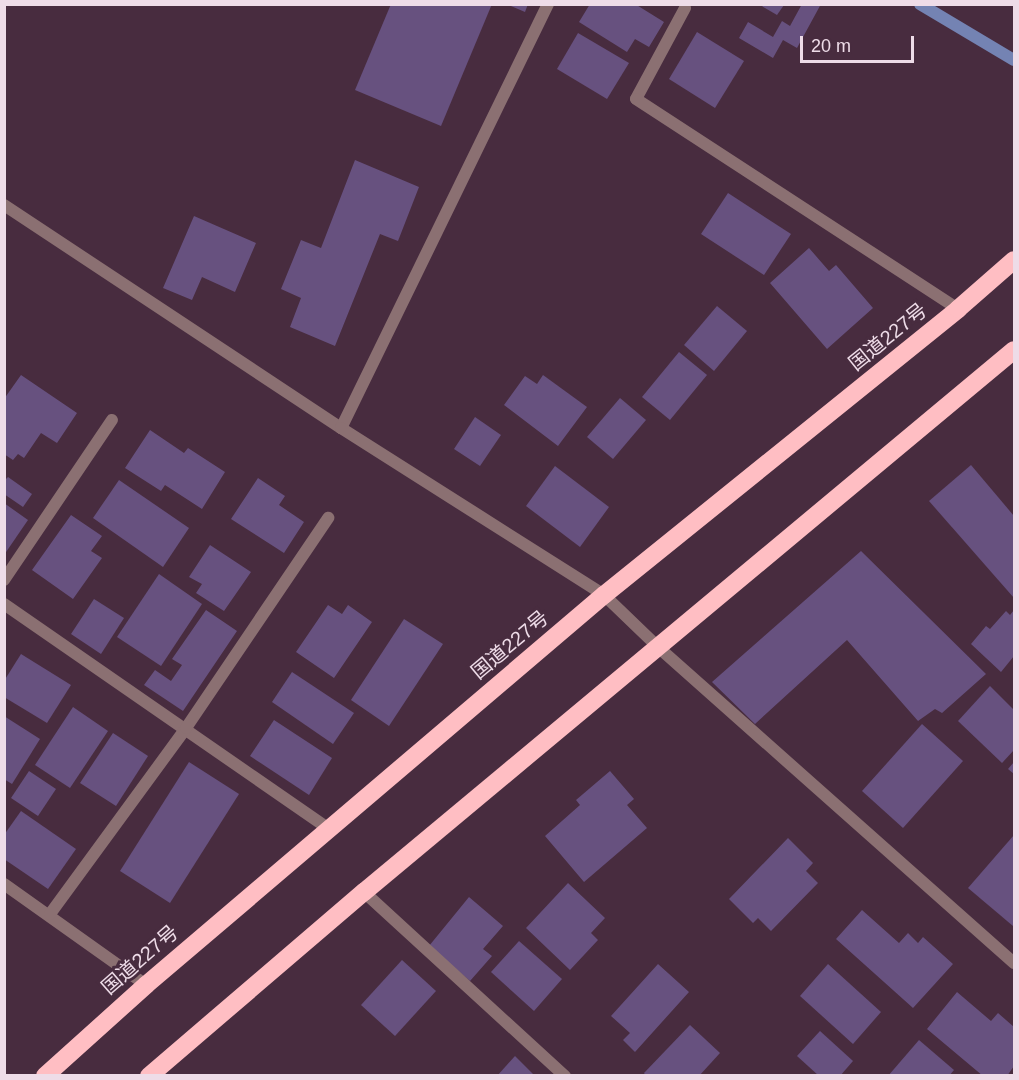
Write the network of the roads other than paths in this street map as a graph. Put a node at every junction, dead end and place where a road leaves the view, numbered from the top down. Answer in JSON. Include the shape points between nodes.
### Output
{"nodes":[{"id":1,"x":548,"y":4,"type":"edge"},
{"id":2,"x":685,"y":8,"type":"dead end"},
{"id":3,"x":4,"y":205,"type":"edge"},
{"id":4,"x":1014,"y":260,"type":"edge"},
{"id":5,"x":958,"y":309,"type":"junction"},
{"id":6,"x":1014,"y":350,"type":"edge"},
{"id":7,"x":112,"y":420,"type":"dead end"},
{"id":8,"x":341,"y":428,"type":"junction"},
{"id":9,"x":328,"y":518,"type":"dead end"},
{"id":10,"x":4,"y":580,"type":"edge"},
{"id":11,"x":604,"y":595,"type":"junction"},
{"id":12,"x":4,"y":604,"type":"edge"},
{"id":13,"x":658,"y":647,"type":"junction"},
{"id":14,"x":186,"y":728,"type":"junction"},
{"id":15,"x":328,"y":828,"type":"junction"},
{"id":16,"x":4,"y":884,"type":"edge"},
{"id":17,"x":364,"y":892,"type":"junction"},
{"id":18,"x":50,"y":914,"type":"junction"},
{"id":19,"x":1014,"y":963,"type":"edge"},
{"id":20,"x":146,"y":985,"type":"junction"},
{"id":21,"x":45,"y":1076,"type":"edge"},
{"id":22,"x":149,"y":1076,"type":"edge"},
{"id":23,"x":565,"y":1076,"type":"edge"}],
"edges":[{"from":1,"to":8,"type":"street"},
{"from":2,"to":5,"type":"street","via":[[636,99]]},
{"from":3,"to":8,"type":"street"},
{"from":4,"to":5,"type":"highway","name":"国道227号"},
{"from":5,"to":11,"type":"highway","name":"国道227号"},
{"from":6,"to":13,"type":"highway"},
{"from":7,"to":10,"type":"street"},
{"from":8,"to":11,"type":"street"},
{"from":9,"to":14,"type":"street"},
{"from":11,"to":13,"type":"street"},
{"from":11,"to":15,"type":"highway","name":"国道227号"},
{"from":12,"to":14,"type":"street"},
{"from":13,"to":17,"type":"highway"},
{"from":13,"to":19,"type":"street"},
{"from":14,"to":15,"type":"street"},
{"from":14,"to":18,"type":"street"},
{"from":15,"to":20,"type":"highway","name":"国道227号"},
{"from":16,"to":18,"type":"street"},
{"from":17,"to":22,"type":"highway"},
{"from":17,"to":23,"type":"street"},
{"from":18,"to":20,"type":"street"},
{"from":20,"to":21,"type":"highway","name":"国道227号"}]}
